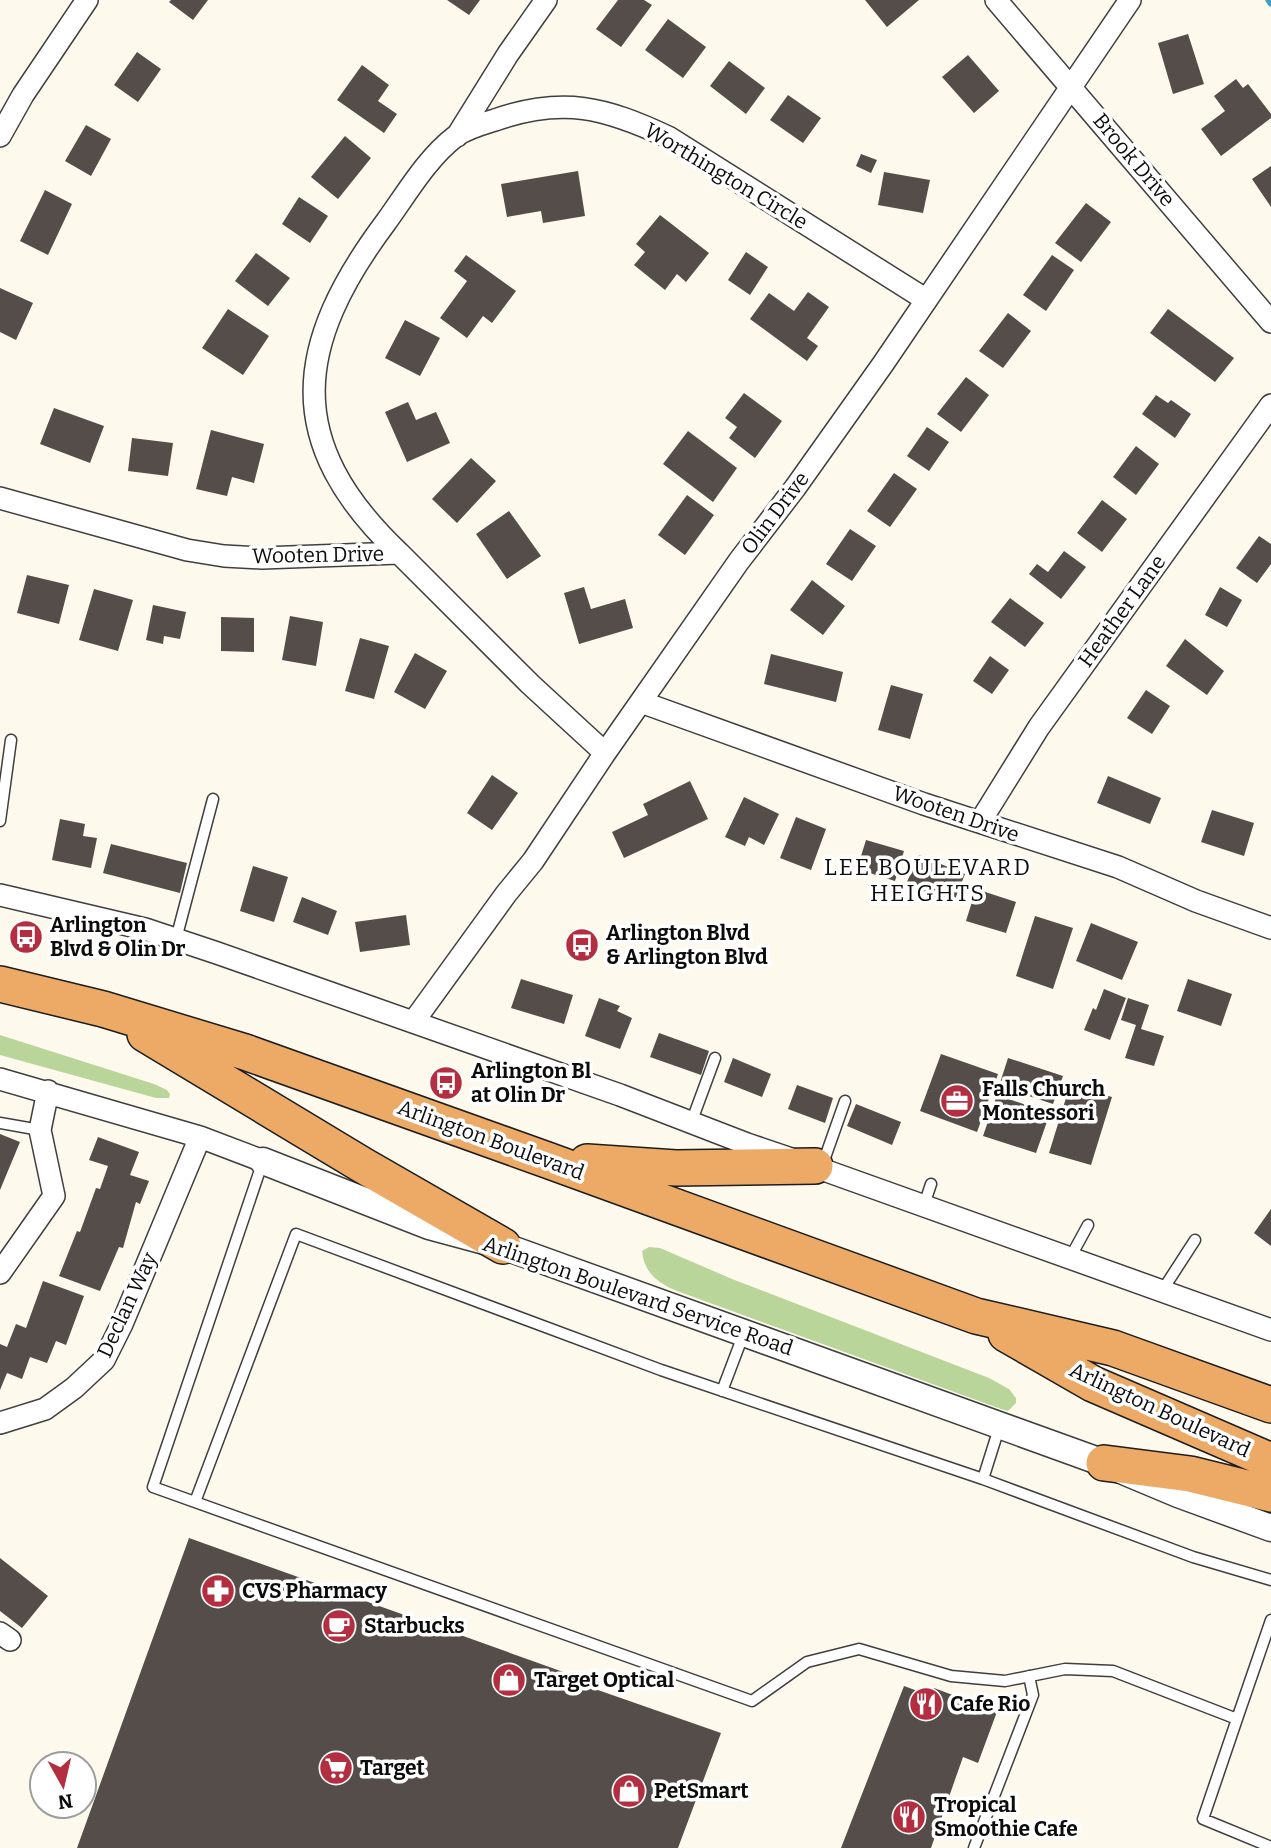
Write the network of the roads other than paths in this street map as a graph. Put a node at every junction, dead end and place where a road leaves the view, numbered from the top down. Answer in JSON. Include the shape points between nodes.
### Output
{"nodes":[{"id":1,"x":87,"y":0,"type":"edge"},
{"id":2,"x":546,"y":0,"type":"edge"},
{"id":3,"x":996,"y":0,"type":"edge"},
{"id":4,"x":1130,"y":0,"type":"edge"},
{"id":5,"x":1071,"y":86,"type":"junction"},
{"id":6,"x":0,"y":136,"type":"edge"},
{"id":7,"x":457,"y":136,"type":"junction"},
{"id":8,"x":925,"y":299,"type":"junction"},
{"id":9,"x":1271,"y":321,"type":"edge"},
{"id":10,"x":1271,"y":405,"type":"edge"},
{"id":11,"x":0,"y":498,"type":"edge"},
{"id":12,"x":399,"y":554,"type":"junction"},
{"id":13,"x":640,"y":702,"type":"junction"},
{"id":14,"x":11,"y":740,"type":"dead end"},
{"id":15,"x":604,"y":753,"type":"junction"},
{"id":16,"x":213,"y":800,"type":"dead end"},
{"id":17,"x":0,"y":821,"type":"edge"},
{"id":18,"x":980,"y":822,"type":"junction"},
{"id":19,"x":0,"y":895,"type":"edge"},
{"id":20,"x":1271,"y":928,"type":"edge"},
{"id":21,"x":176,"y":939,"type":"junction"},
{"id":22,"x":0,"y":984,"type":"edge"},
{"id":23,"x":103,"y":1009,"type":"junction"},
{"id":24,"x":414,"y":1021,"type":"junction"},
{"id":25,"x":715,"y":1058,"type":"dead end"},
{"id":26,"x":0,"y":1079,"type":"edge"},
{"id":27,"x":48,"y":1091,"type":"junction"},
{"id":28,"x":845,"y":1101,"type":"dead end"},
{"id":29,"x":0,"y":1123,"type":"edge"},
{"id":30,"x":691,"y":1123,"type":"junction"},
{"id":31,"x":40,"y":1130,"type":"junction"},
{"id":32,"x":200,"y":1138,"type":"junction"},
{"id":33,"x":547,"y":1160,"type":"junction"},
{"id":34,"x":263,"y":1161,"type":"junction"},
{"id":35,"x":818,"y":1167,"type":"junction"},
{"id":36,"x":931,"y":1184,"type":"dead end"},
{"id":37,"x":924,"y":1205,"type":"junction"},
{"id":38,"x":1088,"y":1225,"type":"dead end"},
{"id":39,"x":1195,"y":1240,"type":"dead end"},
{"id":40,"x":503,"y":1247,"type":"junction"},
{"id":41,"x":1070,"y":1258,"type":"junction"},
{"id":42,"x":0,"y":1273,"type":"edge"},
{"id":43,"x":1162,"y":1291,"type":"junction"},
{"id":44,"x":976,"y":1316,"type":"junction"},
{"id":45,"x":1271,"y":1330,"type":"edge"},
{"id":46,"x":744,"y":1333,"type":"junction"},
{"id":47,"x":722,"y":1391,"type":"junction"},
{"id":48,"x":1271,"y":1405,"type":"edge"},
{"id":49,"x":0,"y":1423,"type":"edge"},
{"id":50,"x":1000,"y":1425,"type":"junction"},
{"id":51,"x":1271,"y":1461,"type":"edge"},
{"id":52,"x":1104,"y":1462,"type":"junction"},
{"id":53,"x":984,"y":1479,"type":"junction"},
{"id":54,"x":1271,"y":1494,"type":"edge"},
{"id":55,"x":195,"y":1502,"type":"junction"},
{"id":56,"x":1271,"y":1528,"type":"edge"},
{"id":57,"x":1271,"y":1580,"type":"edge"},
{"id":58,"x":1271,"y":1620,"type":"edge"},
{"id":59,"x":1029,"y":1676,"type":"junction"},
{"id":60,"x":1237,"y":1719,"type":"junction"},
{"id":61,"x":1271,"y":1847,"type":"edge"},
{"id":62,"x":974,"y":1848,"type":"edge"}],
"edges":[{"from":1,"to":6,"type":"street"},
{"from":2,"to":7,"type":"street"},
{"from":3,"to":5,"type":"street","name":"Brook Drive"},
{"from":4,"to":5,"type":"street","name":"Olin Drive"},
{"from":5,"to":8,"type":"street","name":"Olin Drive"},
{"from":5,"to":9,"type":"street","name":"Brook Drive"},
{"from":7,"to":8,"type":"street","name":"Worthington Circle","via":[[539,108],[601,110],[629,119],[690,150]]},
{"from":7,"to":12,"type":"street","name":"Worthington Circle","via":[[432,159],[342,287],[316,359],[315,404],[328,461],[363,516]]},
{"from":8,"to":13,"type":"street","name":"Olin Drive"},
{"from":10,"to":18,"type":"street","name":"Heather Lane","via":[[1039,727]]},
{"from":11,"to":12,"type":"street","name":"Wooten Drive","via":[[224,556]]},
{"from":12,"to":15,"type":"street","name":"Wooten Drive"},
{"from":13,"to":15,"type":"street","name":"Olin Drive"},
{"from":13,"to":18,"type":"street","name":"Wooten Drive"},
{"from":14,"to":17,"type":"lane"},
{"from":15,"to":24,"type":"street","name":"Olin Drive","via":[[533,861]]},
{"from":16,"to":21,"type":"lane"},
{"from":18,"to":20,"type":"street","name":"Wooten Drive","via":[[1118,867]]},
{"from":19,"to":21,"type":"street"},
{"from":21,"to":24,"type":"street"},
{"from":22,"to":23,"type":"highway","name":"Arlington Boulevard"},
{"from":23,"to":33,"type":"highway","name":"Arlington Boulevard","via":[[245,1052]]},
{"from":23,"to":40,"type":"highway"},
{"from":24,"to":30,"type":"street"},
{"from":25,"to":30,"type":"lane"},
{"from":26,"to":27,"type":"street","name":"Arlington Boulevard Service Road"},
{"from":27,"to":31,"type":"street"},
{"from":27,"to":32,"type":"street","name":"Arlington Boulevard Service Road"},
{"from":28,"to":35,"type":"lane"},
{"from":29,"to":31,"type":"lane"},
{"from":30,"to":35,"type":"street"},
{"from":31,"to":42,"type":"street","via":[[54,1196]]},
{"from":32,"to":34,"type":"street","name":"Arlington Boulevard Service Road"},
{"from":32,"to":49,"type":"street","name":"Declan Way","via":[[104,1360],[46,1409]]},
{"from":33,"to":35,"type":"highway","via":[[676,1168]]},
{"from":33,"to":44,"type":"highway","name":"Arlington Boulevard"},
{"from":34,"to":40,"type":"street","name":"Arlington Boulevard Service Road","via":[[429,1226]]},
{"from":34,"to":55,"type":"lane","via":[[153,1487]]},
{"from":35,"to":37,"type":"street"},
{"from":36,"to":37,"type":"lane"},
{"from":37,"to":41,"type":"street"},
{"from":38,"to":41,"type":"lane"},
{"from":39,"to":43,"type":"lane"},
{"from":40,"to":46,"type":"street","name":"Arlington Boulevard Service Road"},
{"from":41,"to":43,"type":"street"},
{"from":43,"to":45,"type":"street"},
{"from":44,"to":48,"type":"highway","name":"Arlington Boulevard","via":[[1113,1348]]},
{"from":44,"to":51,"type":"highway","name":"Arlington Boulevard","via":[[1093,1384]]},
{"from":46,"to":47,"type":"lane"},
{"from":46,"to":50,"type":"street","name":"Arlington Boulevard Service Road"},
{"from":47,"to":53,"type":"lane"},
{"from":47,"to":55,"type":"lane","via":[[296,1234]]},
{"from":50,"to":52,"type":"street","name":"Arlington Boulevard Service Road"},
{"from":50,"to":53,"type":"lane"},
{"from":52,"to":54,"type":"highway","via":[[1190,1474]]},
{"from":52,"to":56,"type":"street","name":"Arlington Boulevard Service Road"},
{"from":53,"to":57,"type":"lane","via":[[1193,1557]]},
{"from":55,"to":59,"type":"lane","via":[[752,1701],[807,1662],[859,1649],[951,1676],[1005,1681]]},
{"from":58,"to":60,"type":"lane"},
{"from":59,"to":60,"type":"lane","via":[[1065,1669],[1113,1671]]},
{"from":59,"to":62,"type":"lane","via":[[1033,1695]]},
{"from":60,"to":61,"type":"lane","via":[[1203,1819]]}]}
